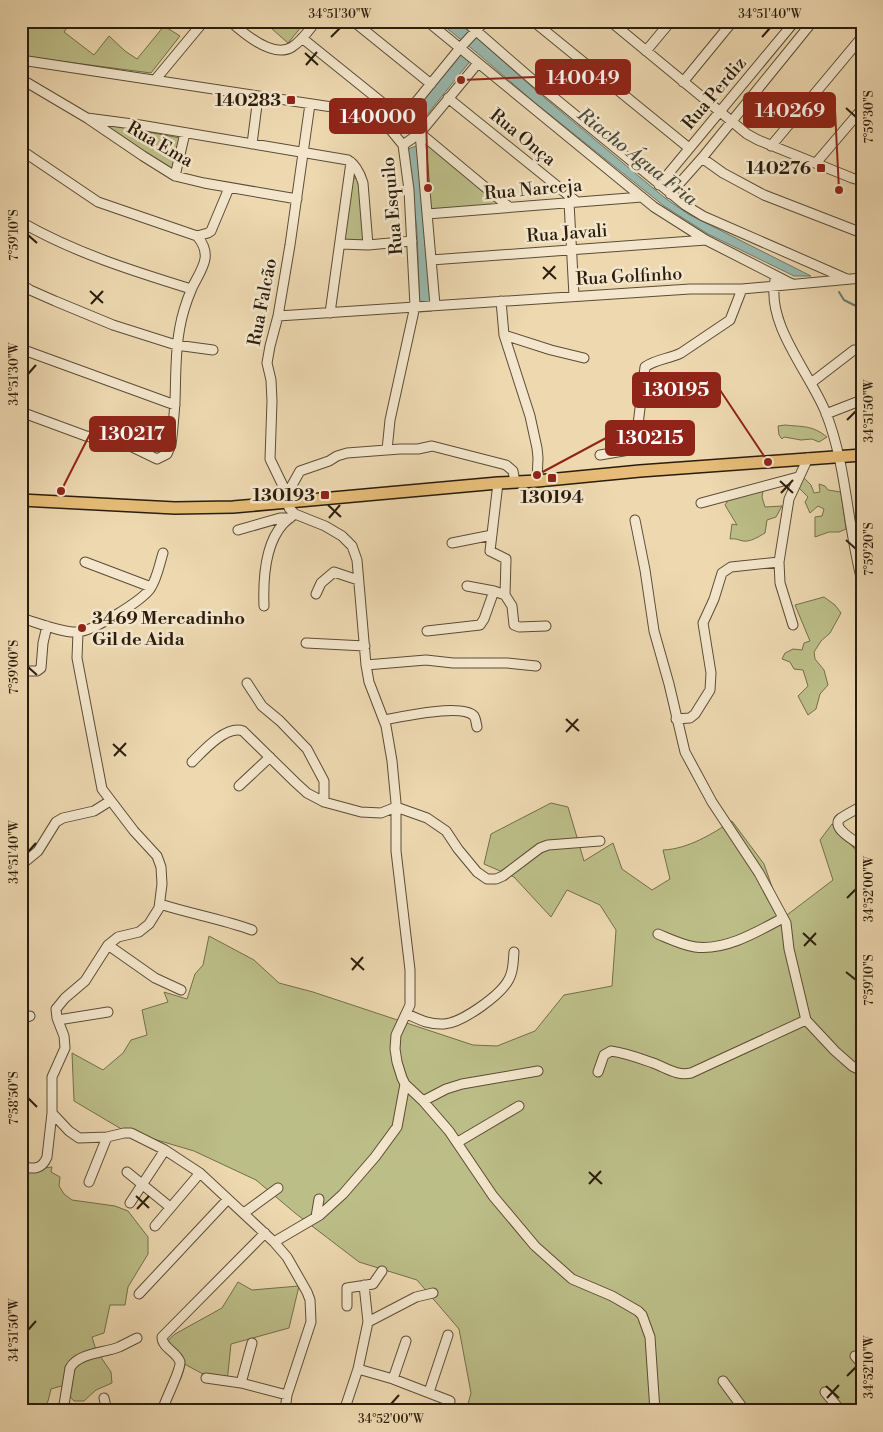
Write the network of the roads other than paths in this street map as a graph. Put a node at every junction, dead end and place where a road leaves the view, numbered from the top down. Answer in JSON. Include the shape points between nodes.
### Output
{"nodes":[{"id":1,"x":204,"y":21,"type":"edge"},
{"id":2,"x":230,"y":21,"type":"edge"},
{"id":3,"x":316,"y":21,"type":"edge"},
{"id":4,"x":353,"y":21,"type":"edge"},
{"id":5,"x":427,"y":21,"type":"edge"},
{"id":6,"x":465,"y":21,"type":"edge"},
{"id":7,"x":485,"y":21,"type":"edge"},
{"id":8,"x":533,"y":21,"type":"edge"},
{"id":9,"x":610,"y":21,"type":"edge"},
{"id":10,"x":671,"y":21,"type":"edge"},
{"id":11,"x":733,"y":21,"type":"edge"},
{"id":12,"x":795,"y":21,"type":"edge"},
{"id":13,"x":813,"y":21,"type":"edge"},
{"id":14,"x":475,"y":32,"type":"junction"},
{"id":15,"x":862,"y":37,"type":"edge"},
{"id":16,"x":302,"y":38,"type":"junction"},
{"id":17,"x":461,"y":48,"type":"junction"},
{"id":18,"x":646,"y":51,"type":"junction"},
{"id":19,"x":21,"y":60,"type":"edge"},
{"id":20,"x":476,"y":61,"type":"junction"},
{"id":21,"x":21,"y":79,"type":"edge"},
{"id":22,"x":155,"y":80,"type":"junction"},
{"id":23,"x":683,"y":82,"type":"junction"},
{"id":24,"x":431,"y":84,"type":"junction"},
{"id":25,"x":258,"y":97,"type":"junction"},
{"id":26,"x":448,"y":98,"type":"junction"},
{"id":27,"x":310,"y":104,"type":"junction"},
{"id":28,"x":862,"y":109,"type":"edge"},
{"id":29,"x":720,"y":111,"type":"junction"},
{"id":30,"x":87,"y":118,"type":"junction"},
{"id":31,"x":402,"y":119,"type":"junction"},
{"id":32,"x":731,"y":121,"type":"junction"},
{"id":33,"x":390,"y":128,"type":"junction"},
{"id":34,"x":185,"y":133,"type":"junction"},
{"id":35,"x":420,"y":133,"type":"junction"},
{"id":36,"x":252,"y":144,"type":"junction"},
{"id":37,"x":403,"y":146,"type":"junction"},
{"id":38,"x":771,"y":146,"type":"junction"},
{"id":39,"x":690,"y":148,"type":"junction"},
{"id":40,"x":21,"y":150,"type":"edge"},
{"id":41,"x":304,"y":151,"type":"junction"},
{"id":42,"x":702,"y":158,"type":"junction"},
{"id":43,"x":351,"y":162,"type":"junction"},
{"id":44,"x":816,"y":163,"type":"junction"},
{"id":45,"x":175,"y":176,"type":"junction"},
{"id":46,"x":862,"y":181,"type":"edge"},
{"id":47,"x":659,"y":186,"type":"junction"},
{"id":48,"x":229,"y":188,"type":"junction"},
{"id":49,"x":670,"y":194,"type":"junction"},
{"id":50,"x":642,"y":197,"type":"junction"},
{"id":51,"x":297,"y":199,"type":"junction"},
{"id":52,"x":573,"y":202,"type":"junction"},
{"id":53,"x":509,"y":207,"type":"junction"},
{"id":54,"x":427,"y":214,"type":"junction"},
{"id":55,"x":21,"y":222,"type":"edge"},
{"id":56,"x":862,"y":233,"type":"edge"},
{"id":57,"x":197,"y":236,"type":"junction"},
{"id":58,"x":706,"y":240,"type":"junction"},
{"id":59,"x":412,"y":241,"type":"junction"},
{"id":60,"x":340,"y":244,"type":"junction"},
{"id":61,"x":368,"y":245,"type":"junction"},
{"id":62,"x":571,"y":248,"type":"junction"},
{"id":63,"x":431,"y":260,"type":"junction"},
{"id":64,"x":772,"y":272,"type":"junction"},
{"id":65,"x":862,"y":278,"type":"edge"},
{"id":66,"x":850,"y":280,"type":"junction"},
{"id":67,"x":21,"y":284,"type":"edge"},
{"id":68,"x":793,"y":284,"type":"junction"},
{"id":69,"x":773,"y":285,"type":"junction"},
{"id":70,"x":192,"y":289,"type":"junction"},
{"id":71,"x":742,"y":289,"type":"junction"},
{"id":72,"x":574,"y":296,"type":"junction"},
{"id":73,"x":501,"y":301,"type":"junction"},
{"id":74,"x":434,"y":305,"type":"junction"},
{"id":75,"x":416,"y":306,"type":"junction"},
{"id":76,"x":330,"y":312,"type":"junction"},
{"id":77,"x":278,"y":316,"type":"junction"},
{"id":78,"x":504,"y":335,"type":"junction"},
{"id":79,"x":176,"y":345,"type":"junction"},
{"id":80,"x":21,"y":349,"type":"edge"},
{"id":81,"x":213,"y":350,"type":"dead end"},
{"id":82,"x":854,"y":350,"type":"dead end"},
{"id":83,"x":584,"y":358,"type":"dead end"},
{"id":84,"x":811,"y":384,"type":"junction"},
{"id":85,"x":862,"y":400,"type":"edge"},
{"id":86,"x":175,"y":405,"type":"junction"},
{"id":87,"x":21,"y":412,"type":"edge"},
{"id":88,"x":826,"y":414,"type":"junction"},
{"id":89,"x":387,"y":450,"type":"junction"},
{"id":90,"x":600,"y":455,"type":"dead end"},
{"id":91,"x":862,"y":455,"type":"edge"},
{"id":92,"x":839,"y":457,"type":"junction"},
{"id":93,"x":808,"y":458,"type":"junction"},
{"id":94,"x":798,"y":477,"type":"junction"},
{"id":95,"x":537,"y":481,"type":"junction"},
{"id":96,"x":515,"y":482,"type":"junction"},
{"id":97,"x":498,"y":483,"type":"junction"},
{"id":98,"x":21,"y":500,"type":"edge"},
{"id":99,"x":286,"y":500,"type":"junction"},
{"id":100,"x":701,"y":503,"type":"dead end"},
{"id":101,"x":292,"y":516,"type":"junction"},
{"id":102,"x":635,"y":520,"type":"dead end"},
{"id":103,"x":238,"y":530,"type":"dead end"},
{"id":104,"x":492,"y":535,"type":"junction"},
{"id":105,"x":452,"y":543,"type":"dead end"},
{"id":106,"x":163,"y":553,"type":"dead end"},
{"id":107,"x":85,"y":562,"type":"dead end"},
{"id":108,"x":779,"y":562,"type":"junction"},
{"id":109,"x":358,"y":580,"type":"junction"},
{"id":110,"x":862,"y":581,"type":"edge"},
{"id":111,"x":467,"y":586,"type":"dead end"},
{"id":112,"x":151,"y":587,"type":"junction"},
{"id":113,"x":494,"y":591,"type":"junction"},
{"id":114,"x":316,"y":594,"type":"dead end"},
{"id":115,"x":505,"y":594,"type":"junction"},
{"id":116,"x":264,"y":606,"type":"dead end"},
{"id":117,"x":21,"y":618,"type":"edge"},
{"id":118,"x":793,"y":625,"type":"dead end"},
{"id":119,"x":47,"y":626,"type":"junction"},
{"id":120,"x":546,"y":626,"type":"dead end"},
{"id":121,"x":426,"y":631,"type":"dead end"},
{"id":122,"x":78,"y":632,"type":"junction"},
{"id":123,"x":306,"y":643,"type":"dead end"},
{"id":124,"x":365,"y":646,"type":"junction"},
{"id":125,"x":366,"y":666,"type":"junction"},
{"id":126,"x":536,"y":666,"type":"dead end"},
{"id":127,"x":21,"y":671,"type":"edge"},
{"id":128,"x":246,"y":683,"type":"dead end"},
{"id":129,"x":676,"y":719,"type":"junction"},
{"id":130,"x":384,"y":720,"type":"junction"},
{"id":131,"x":477,"y":727,"type":"dead end"},
{"id":132,"x":270,"y":757,"type":"junction"},
{"id":133,"x":192,"y":762,"type":"dead end"},
{"id":134,"x":239,"y":786,"type":"dead end"},
{"id":135,"x":110,"y":801,"type":"junction"},
{"id":136,"x":324,"y":802,"type":"junction"},
{"id":137,"x":862,"y":806,"type":"edge"},
{"id":138,"x":396,"y":807,"type":"junction"},
{"id":139,"x":600,"y":840,"type":"dead end"},
{"id":140,"x":862,"y":846,"type":"edge"},
{"id":141,"x":21,"y":865,"type":"edge"},
{"id":142,"x":160,"y":904,"type":"junction"},
{"id":143,"x":783,"y":918,"type":"junction"},
{"id":144,"x":252,"y":930,"type":"dead end"},
{"id":145,"x":658,"y":934,"type":"dead end"},
{"id":146,"x":108,"y":945,"type":"junction"},
{"id":147,"x":514,"y":952,"type":"dead end"},
{"id":148,"x":181,"y":990,"type":"dead end"},
{"id":149,"x":108,"y":1012,"type":"dead end"},
{"id":150,"x":407,"y":1014,"type":"junction"},
{"id":151,"x":58,"y":1020,"type":"junction"},
{"id":152,"x":806,"y":1020,"type":"junction"},
{"id":153,"x":862,"y":1070,"type":"edge"},
{"id":154,"x":538,"y":1071,"type":"dead end"},
{"id":155,"x":598,"y":1072,"type":"dead end"},
{"id":156,"x":405,"y":1084,"type":"junction"},
{"id":157,"x":423,"y":1101,"type":"junction"},
{"id":158,"x":519,"y":1106,"type":"dead end"},
{"id":159,"x":52,"y":1113,"type":"junction"},
{"id":160,"x":107,"y":1138,"type":"junction"},
{"id":161,"x":458,"y":1142,"type":"junction"},
{"id":162,"x":164,"y":1150,"type":"junction"},
{"id":163,"x":21,"y":1167,"type":"edge"},
{"id":164,"x":128,"y":1172,"type":"dead end"},
{"id":165,"x":200,"y":1173,"type":"junction"},
{"id":166,"x":89,"y":1182,"type":"dead end"},
{"id":167,"x":142,"y":1184,"type":"junction"},
{"id":168,"x":278,"y":1188,"type":"dead end"},
{"id":169,"x":319,"y":1198,"type":"dead end"},
{"id":170,"x":228,"y":1199,"type":"junction"},
{"id":171,"x":130,"y":1203,"type":"dead end"},
{"id":172,"x":170,"y":1207,"type":"junction"},
{"id":173,"x":244,"y":1213,"type":"junction"},
{"id":174,"x":316,"y":1218,"type":"junction"},
{"id":175,"x":155,"y":1226,"type":"dead end"},
{"id":176,"x":265,"y":1233,"type":"junction"},
{"id":177,"x":274,"y":1242,"type":"junction"},
{"id":178,"x":382,"y":1271,"type":"dead end"},
{"id":179,"x":364,"y":1285,"type":"junction"},
{"id":180,"x":433,"y":1293,"type":"dead end"},
{"id":181,"x":139,"y":1294,"type":"dead end"},
{"id":182,"x":347,"y":1306,"type":"dead end"},
{"id":183,"x":368,"y":1322,"type":"junction"},
{"id":184,"x":448,"y":1335,"type":"dead end"},
{"id":185,"x":137,"y":1338,"type":"dead end"},
{"id":186,"x":406,"y":1341,"type":"dead end"},
{"id":187,"x":252,"y":1343,"type":"dead end"},
{"id":188,"x":855,"y":1356,"type":"dead end"},
{"id":189,"x":862,"y":1364,"type":"edge"},
{"id":190,"x":358,"y":1369,"type":"junction"},
{"id":191,"x":206,"y":1378,"type":"dead end"},
{"id":192,"x":393,"y":1380,"type":"junction"},
{"id":193,"x":724,"y":1381,"type":"dead end"},
{"id":194,"x":241,"y":1383,"type":"junction"},
{"id":195,"x":429,"y":1392,"type":"junction"},
{"id":196,"x":825,"y":1392,"type":"dead end"},
{"id":197,"x":287,"y":1395,"type":"junction"},
{"id":198,"x":104,"y":1398,"type":"dead end"},
{"id":199,"x":450,"y":1401,"type":"dead end"},
{"id":200,"x":63,"y":1411,"type":"edge"},
{"id":201,"x":107,"y":1411,"type":"edge"},
{"id":202,"x":162,"y":1411,"type":"edge"},
{"id":203,"x":285,"y":1411,"type":"edge"},
{"id":204,"x":344,"y":1411,"type":"edge"},
{"id":205,"x":655,"y":1411,"type":"edge"},
{"id":206,"x":745,"y":1411,"type":"edge"},
{"id":207,"x":841,"y":1411,"type":"edge"}],
"edges":[{"from":1,"to":22,"type":"street"},
{"from":2,"to":16,"type":"street","via":[[256,42],[272,48],[291,48]]},
{"from":3,"to":16,"type":"street"},
{"from":4,"to":24,"type":"street"},
{"from":5,"to":17,"type":"street"},
{"from":6,"to":14,"type":"street"},
{"from":7,"to":14,"type":"street"},
{"from":8,"to":39,"type":"street"},
{"from":9,"to":18,"type":"street"},
{"from":10,"to":18,"type":"street"},
{"from":11,"to":23,"type":"street"},
{"from":12,"to":29,"type":"street","name":"Rua Perdiz"},
{"from":13,"to":32,"type":"street","name":"Rua Perdiz"},
{"from":14,"to":17,"type":"street"},
{"from":14,"to":47,"type":"street"},
{"from":15,"to":38,"type":"street"},
{"from":16,"to":31,"type":"street"},
{"from":17,"to":20,"type":"street"},
{"from":17,"to":24,"type":"street"},
{"from":18,"to":23,"type":"street"},
{"from":19,"to":22,"type":"street","name":"Rua Esquilo"},
{"from":20,"to":26,"type":"street"},
{"from":20,"to":50,"type":"street"},
{"from":21,"to":30,"type":"street","name":"Rua Ema"},
{"from":22,"to":25,"type":"street","name":"Rua Esquilo"},
{"from":23,"to":29,"type":"street"},
{"from":24,"to":31,"type":"street"},
{"from":25,"to":27,"type":"street","name":"Rua Esquilo"},
{"from":25,"to":36,"type":"street"},
{"from":26,"to":35,"type":"street"},
{"from":26,"to":52,"type":"street","name":"Rua Onça"},
{"from":27,"to":33,"type":"street","name":"Rua Esquilo","via":[[352,110]]},
{"from":27,"to":41,"type":"street","name":"Rua Falcão"},
{"from":28,"to":44,"type":"street"},
{"from":29,"to":32,"type":"street"},
{"from":29,"to":39,"type":"street","name":"Rua Perdiz"},
{"from":30,"to":34,"type":"street"},
{"from":30,"to":45,"type":"street","name":"Rua Ema"},
{"from":31,"to":33,"type":"street"},
{"from":31,"to":35,"type":"street"},
{"from":32,"to":38,"type":"street","via":[[747,134]]},
{"from":32,"to":42,"type":"street","name":"Rua Perdiz"},
{"from":33,"to":37,"type":"street","name":"Rua Esquilo"},
{"from":34,"to":36,"type":"street"},
{"from":34,"to":45,"type":"street"},
{"from":35,"to":37,"type":"street"},
{"from":35,"to":53,"type":"street"},
{"from":35,"to":54,"type":"street","name":"Rua Esquilo"},
{"from":36,"to":41,"type":"street"},
{"from":37,"to":59,"type":"street","name":"Rua Esquilo"},
{"from":38,"to":44,"type":"street"},
{"from":39,"to":47,"type":"street","name":"Rua Perdiz"},
{"from":40,"to":57,"type":"street","via":[[98,202]]},
{"from":41,"to":43,"type":"street"},
{"from":41,"to":51,"type":"street","name":"Rua Falcão"},
{"from":42,"to":49,"type":"street","name":"Rua Perdiz"},
{"from":42,"to":56,"type":"street","via":[[764,195]]},
{"from":43,"to":60,"type":"street"},
{"from":43,"to":61,"type":"street","via":[[363,183]]},
{"from":44,"to":46,"type":"street"},
{"from":45,"to":48,"type":"street","name":"Rua Ema"},
{"from":47,"to":49,"type":"street"},
{"from":48,"to":51,"type":"street","name":"Rua Ema"},
{"from":48,"to":57,"type":"street","via":[[211,231]]},
{"from":49,"to":66,"type":"street","via":[[703,216]]},
{"from":50,"to":52,"type":"street","name":"Rua Narceja"},
{"from":50,"to":58,"type":"street"},
{"from":51,"to":77,"type":"street","name":"Rua Falcão"},
{"from":52,"to":53,"type":"street","name":"Rua Narceja"},
{"from":52,"to":62,"type":"street"},
{"from":53,"to":54,"type":"street","name":"Rua Narceja"},
{"from":54,"to":63,"type":"street","name":"Rua Esquilo"},
{"from":55,"to":70,"type":"street","via":[[81,252]]},
{"from":57,"to":70,"type":"street","via":[[202,242],[206,260]]},
{"from":58,"to":62,"type":"street","name":"Rua Javali"},
{"from":58,"to":64,"type":"street"},
{"from":59,"to":61,"type":"street"},
{"from":59,"to":75,"type":"street","name":"Rua Esquilo"},
{"from":60,"to":61,"type":"street"},
{"from":60,"to":76,"type":"street"},
{"from":62,"to":63,"type":"street","name":"Rua Javali"},
{"from":62,"to":72,"type":"street"},
{"from":63,"to":74,"type":"street","name":"Rua Esquilo"},
{"from":64,"to":68,"type":"street"},
{"from":64,"to":69,"type":"street"},
{"from":65,"to":66,"type":"street","name":"Rua Golfinho"},
{"from":66,"to":68,"type":"street","name":"Rua Golfinho"},
{"from":67,"to":79,"type":"street","via":[[113,325]]},
{"from":68,"to":69,"type":"street","name":"Rua Golfinho"},
{"from":69,"to":71,"type":"street","name":"Rua Golfinho"},
{"from":69,"to":84,"type":"street","via":[[777,317]]},
{"from":70,"to":79,"type":"street"},
{"from":71,"to":72,"type":"street","name":"Rua Golfinho"},
{"from":71,"to":90,"type":"street","via":[[730,320],[681,353],[645,367],[635,449]]},
{"from":72,"to":73,"type":"street","name":"Rua Golfinho"},
{"from":73,"to":74,"type":"street","name":"Rua Golfinho"},
{"from":73,"to":78,"type":"street"},
{"from":74,"to":75,"type":"street","name":"Rua Golfinho"},
{"from":75,"to":76,"type":"street","name":"Rua Golfinho"},
{"from":75,"to":89,"type":"street","name":"Rua Esquilo","via":[[390,420]]},
{"from":76,"to":77,"type":"street","name":"Rua Golfinho"},
{"from":77,"to":99,"type":"street","name":"Rua Falcão","via":[[268,363],[272,401],[270,459]]},
{"from":78,"to":83,"type":"street"},
{"from":78,"to":95,"type":"street","via":[[530,416],[538,458]]},
{"from":79,"to":81,"type":"street"},
{"from":79,"to":86,"type":"street"},
{"from":80,"to":86,"type":"street"},
{"from":82,"to":84,"type":"street"},
{"from":84,"to":88,"type":"street"},
{"from":85,"to":88,"type":"street"},
{"from":86,"to":87,"type":"street","via":[[172,444],[167,454],[157,459],[126,444],[86,436]]},
{"from":88,"to":92,"type":"street"},
{"from":89,"to":96,"type":"street","via":[[432,446],[506,465],[513,471]]},
{"from":89,"to":99,"type":"street","via":[[347,453],[303,470]]},
{"from":91,"to":92,"type":"main road"},
{"from":92,"to":93,"type":"main road"},
{"from":92,"to":110,"type":"street"},
{"from":93,"to":94,"type":"street"},
{"from":93,"to":95,"type":"main road"},
{"from":94,"to":100,"type":"street"},
{"from":94,"to":108,"type":"street","via":[[789,499]]},
{"from":95,"to":96,"type":"main road"},
{"from":96,"to":97,"type":"main road"},
{"from":97,"to":99,"type":"main road"},
{"from":97,"to":104,"type":"street"},
{"from":98,"to":99,"type":"main road","via":[[175,508],[233,507]]},
{"from":99,"to":101,"type":"street","name":"Rua Falcão"},
{"from":101,"to":103,"type":"street"},
{"from":101,"to":109,"type":"street","via":[[325,526],[349,542],[357,560]]},
{"from":101,"to":116,"type":"street","via":[[277,533],[269,554],[263,588]]},
{"from":102,"to":129,"type":"street","via":[[654,631]]},
{"from":104,"to":105,"type":"street"},
{"from":104,"to":115,"type":"street","via":[[490,551],[506,559]]},
{"from":106,"to":112,"type":"street"},
{"from":107,"to":112,"type":"street"},
{"from":108,"to":118,"type":"street","via":[[780,583]]},
{"from":108,"to":129,"type":"street","via":[[731,567],[722,573],[703,623],[712,673],[710,690],[695,714]]},
{"from":109,"to":114,"type":"street","via":[[334,572],[321,583]]},
{"from":109,"to":124,"type":"street"},
{"from":111,"to":113,"type":"street"},
{"from":112,"to":122,"type":"street","via":[[138,602]]},
{"from":113,"to":115,"type":"street"},
{"from":113,"to":121,"type":"street","via":[[480,625]]},
{"from":115,"to":120,"type":"street","via":[[512,606],[514,626]]},
{"from":117,"to":119,"type":"street"},
{"from":119,"to":122,"type":"street"},
{"from":119,"to":127,"type":"street","via":[[41,668]]},
{"from":122,"to":135,"type":"street","via":[[77,658],[98,775]]},
{"from":123,"to":124,"type":"street"},
{"from":124,"to":125,"type":"street"},
{"from":125,"to":126,"type":"street","via":[[426,660]]},
{"from":125,"to":130,"type":"street"},
{"from":128,"to":136,"type":"street","via":[[262,706],[307,749],[324,781]]},
{"from":129,"to":143,"type":"street","via":[[692,767]]},
{"from":130,"to":131,"type":"street","via":[[449,710],[472,714]]},
{"from":130,"to":138,"type":"street","via":[[390,741]]},
{"from":132,"to":133,"type":"street","via":[[243,731],[234,729]]},
{"from":132,"to":134,"type":"street"},
{"from":132,"to":136,"type":"street","via":[[307,793]]},
{"from":135,"to":141,"type":"street","via":[[99,809],[56,822],[38,851]]},
{"from":135,"to":142,"type":"street","via":[[160,862]]},
{"from":136,"to":138,"type":"street","via":[[361,812],[381,813]]},
{"from":137,"to":140,"type":"street","via":[[837,824],[842,832]]},
{"from":138,"to":139,"type":"street","via":[[427,818],[446,831],[477,872],[487,878],[503,876],[548,845]]},
{"from":138,"to":150,"type":"street","via":[[396,851],[410,970]]},
{"from":142,"to":144,"type":"street"},
{"from":142,"to":146,"type":"street","via":[[154,918],[142,930],[118,937]]},
{"from":143,"to":145,"type":"street","via":[[734,941],[710,947],[684,945]]},
{"from":143,"to":152,"type":"street"},
{"from":146,"to":148,"type":"street","via":[[155,978]]},
{"from":146,"to":151,"type":"street","via":[[85,981],[58,1006]]},
{"from":147,"to":150,"type":"street","via":[[509,980],[462,1019],[435,1024]]},
{"from":149,"to":151,"type":"street"},
{"from":150,"to":156,"type":"street","via":[[397,1029],[395,1049]]},
{"from":151,"to":159,"type":"street","via":[[65,1048],[52,1077]]},
{"from":152,"to":153,"type":"street","via":[[835,1051]]},
{"from":152,"to":155,"type":"street","via":[[691,1073],[675,1073],[637,1057],[611,1051],[604,1055]]},
{"from":154,"to":157,"type":"street","via":[[462,1084]]},
{"from":156,"to":157,"type":"street"},
{"from":156,"to":174,"type":"street","via":[[398,1128],[344,1194]]},
{"from":157,"to":161,"type":"street"},
{"from":158,"to":161,"type":"street"},
{"from":159,"to":160,"type":"street","via":[[79,1138]]},
{"from":159,"to":163,"type":"street","via":[[45,1163],[34,1168]]},
{"from":160,"to":162,"type":"street","via":[[128,1133]]},
{"from":160,"to":166,"type":"street"},
{"from":161,"to":205,"type":"street","via":[[493,1196],[549,1259],[572,1279],[612,1296],[642,1315],[650,1337]]},
{"from":162,"to":165,"type":"street"},
{"from":162,"to":167,"type":"street"},
{"from":164,"to":167,"type":"street"},
{"from":165,"to":170,"type":"street"},
{"from":165,"to":172,"type":"street"},
{"from":167,"to":171,"type":"street"},
{"from":167,"to":172,"type":"street"},
{"from":168,"to":173,"type":"street"},
{"from":169,"to":174,"type":"street"},
{"from":170,"to":173,"type":"street"},
{"from":170,"to":181,"type":"street"},
{"from":172,"to":175,"type":"street"},
{"from":173,"to":176,"type":"street"},
{"from":174,"to":177,"type":"street"},
{"from":176,"to":177,"type":"street"},
{"from":176,"to":202,"type":"street","via":[[162,1337],[177,1356],[180,1366]]},
{"from":177,"to":197,"type":"street","via":[[287,1257],[307,1292],[311,1313],[309,1331]]},
{"from":178,"to":179,"type":"street","via":[[375,1283]]},
{"from":179,"to":182,"type":"street","via":[[347,1289]]},
{"from":179,"to":183,"type":"street"},
{"from":180,"to":183,"type":"street","via":[[416,1297]]},
{"from":183,"to":190,"type":"street"},
{"from":184,"to":195,"type":"street"},
{"from":185,"to":200,"type":"street","via":[[73,1363]]},
{"from":186,"to":192,"type":"street"},
{"from":187,"to":194,"type":"street"},
{"from":188,"to":189,"type":"street"},
{"from":190,"to":192,"type":"street"},
{"from":190,"to":204,"type":"street"},
{"from":191,"to":194,"type":"street"},
{"from":192,"to":195,"type":"street"},
{"from":193,"to":206,"type":"street"},
{"from":194,"to":197,"type":"street"},
{"from":195,"to":199,"type":"street"},
{"from":196,"to":207,"type":"street"},
{"from":197,"to":203,"type":"street"},
{"from":198,"to":201,"type":"street"}]}
